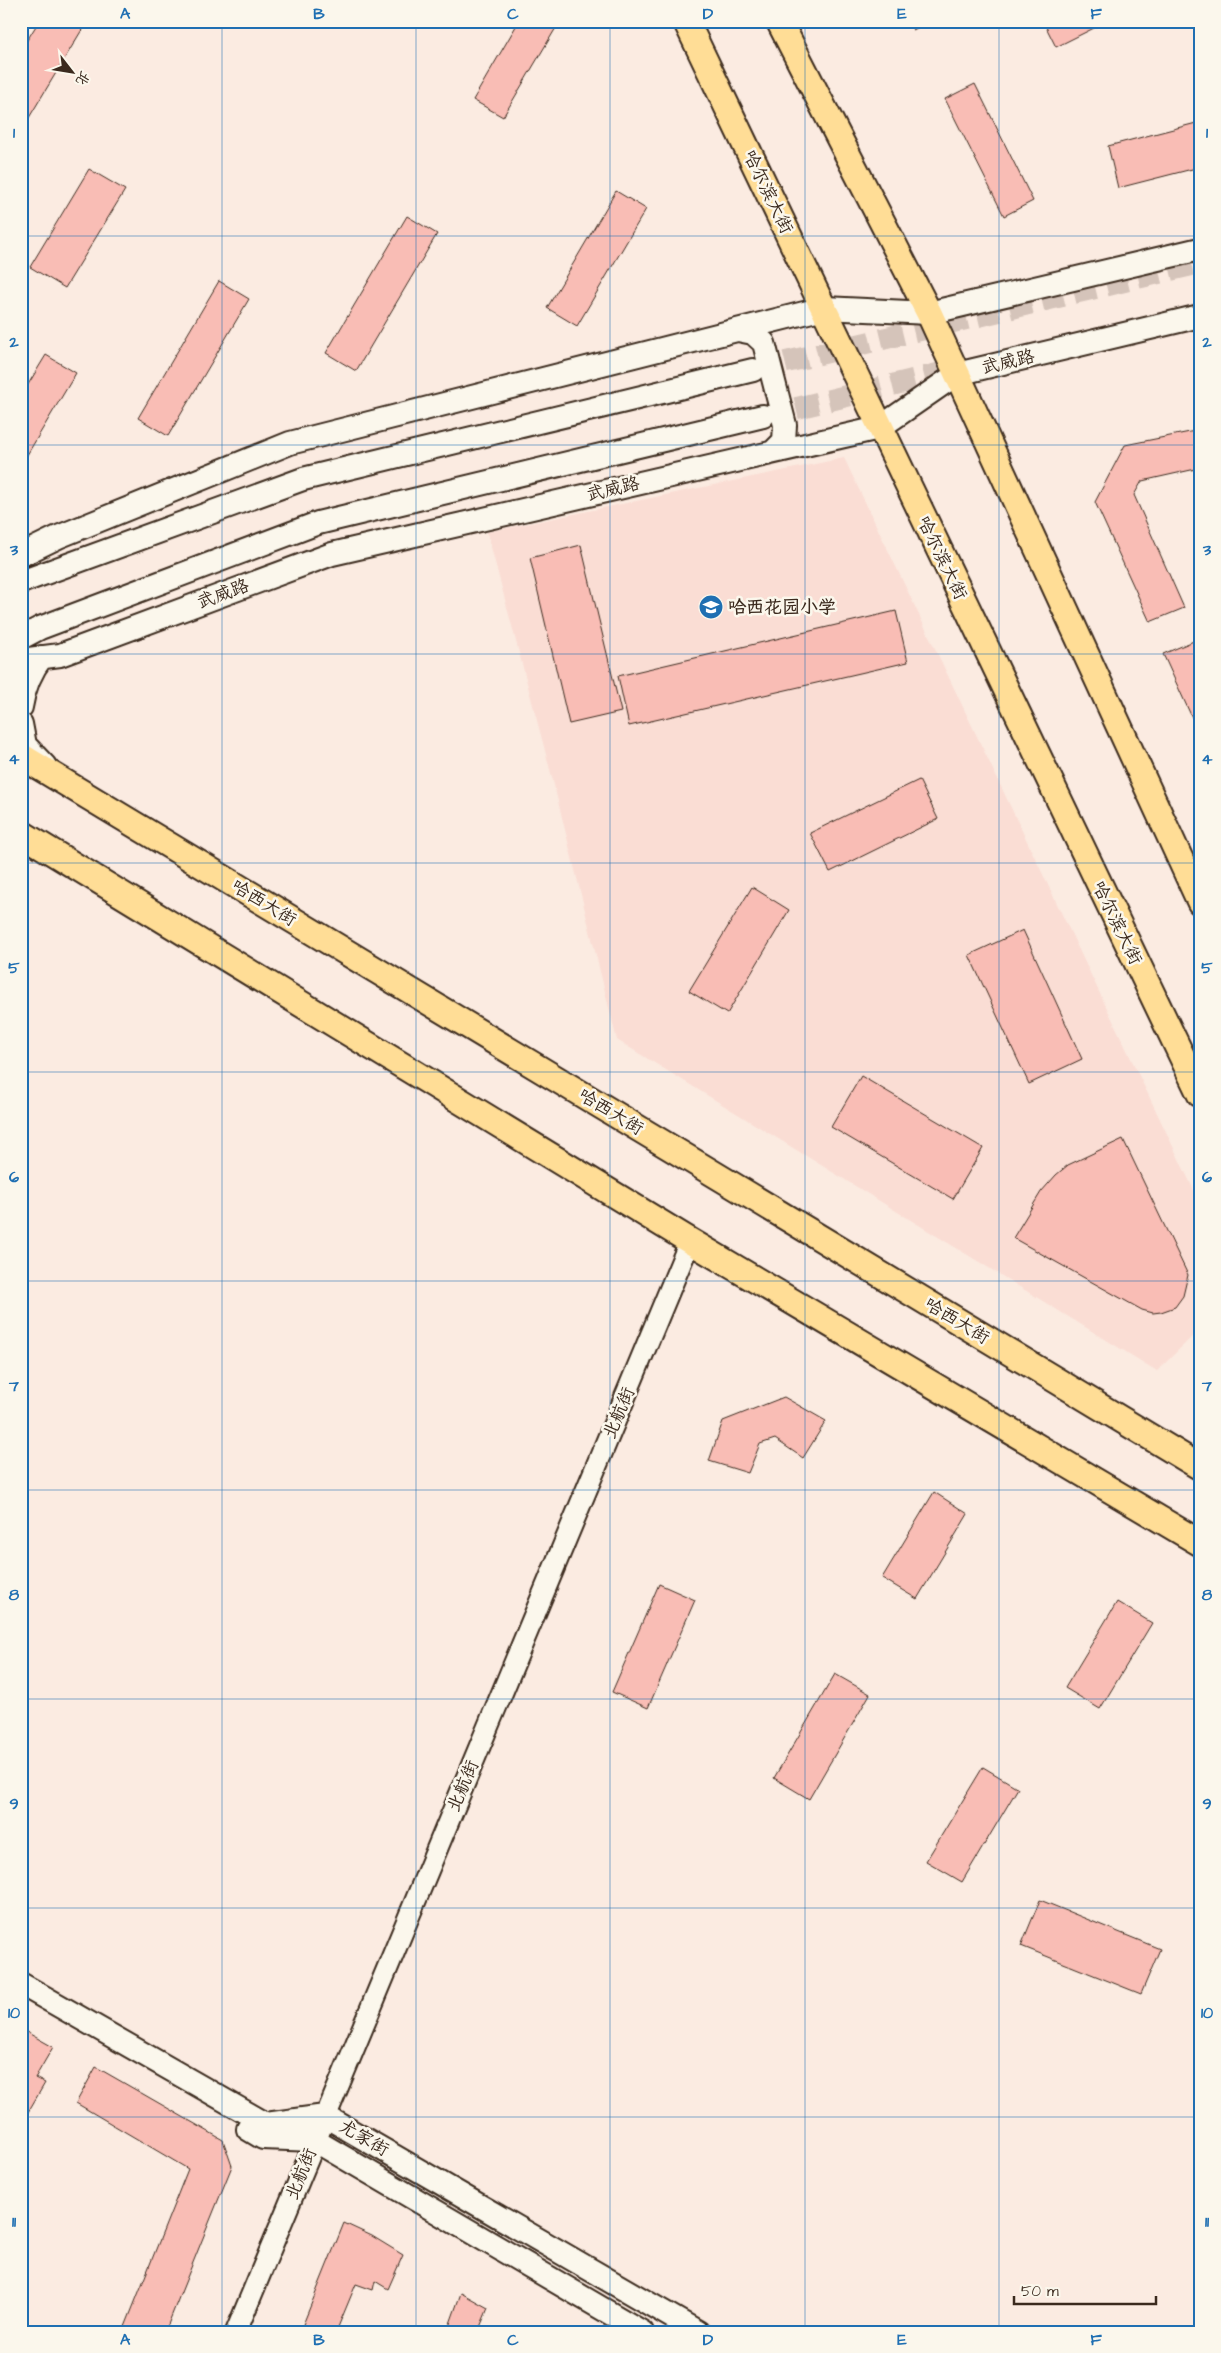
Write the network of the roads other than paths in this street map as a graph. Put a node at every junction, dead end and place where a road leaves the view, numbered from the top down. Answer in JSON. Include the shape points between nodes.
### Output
{"nodes":[{"id":1,"x":686,"y":21,"type":"edge"},
{"id":2,"x":779,"y":21,"type":"edge"},
{"id":3,"x":1200,"y":249,"type":"edge"},
{"id":4,"x":824,"y":308,"type":"junction"},
{"id":5,"x":929,"y":313,"type":"junction"},
{"id":6,"x":1200,"y":316,"type":"edge"},
{"id":7,"x":738,"y":330,"type":"junction"},
{"id":8,"x":754,"y":370,"type":"tunnel mouth"},
{"id":9,"x":957,"y":374,"type":"junction"},
{"id":10,"x":763,"y":416,"type":"tunnel mouth"},
{"id":11,"x":879,"y":428,"type":"junction"},
{"id":12,"x":773,"y":452,"type":"junction"},
{"id":13,"x":21,"y":555,"type":"edge"},
{"id":14,"x":21,"y":582,"type":"edge"},
{"id":15,"x":21,"y":638,"type":"edge"},
{"id":16,"x":32,"y":658,"type":"edge"},
{"id":17,"x":21,"y":707,"type":"edge"},
{"id":18,"x":21,"y":724,"type":"edge"},
{"id":19,"x":21,"y":756,"type":"edge"},
{"id":20,"x":54,"y":776,"type":"junction"},
{"id":21,"x":21,"y":833,"type":"edge"},
{"id":22,"x":1200,"y":902,"type":"edge"},
{"id":23,"x":1200,"y":1094,"type":"edge"},
{"id":24,"x":690,"y":1241,"type":"junction"},
{"id":25,"x":1200,"y":1468,"type":"edge"},
{"id":26,"x":1200,"y":1542,"type":"edge"},
{"id":27,"x":21,"y":1984,"type":"edge"},
{"id":28,"x":21,"y":2000,"type":"edge"},
{"id":29,"x":325,"y":2116,"type":"junction"},
{"id":30,"x":314,"y":2140,"type":"junction"},
{"id":31,"x":236,"y":2332,"type":"edge"},
{"id":32,"x":642,"y":2332,"type":"edge"},
{"id":33,"x":698,"y":2332,"type":"edge"}],
"edges":[{"from":1,"to":4,"type":"main road","name":"哈尔滨大街"},
{"from":2,"to":5,"type":"main road"},
{"from":3,"to":5,"type":"main road"},
{"from":4,"to":5,"type":"main road"},
{"from":4,"to":7,"type":"main road"},
{"from":4,"to":11,"type":"main road","name":"哈尔滨大街"},
{"from":5,"to":9,"type":"main road"},
{"from":6,"to":9,"type":"main road","name":"武威路"},
{"from":7,"to":12,"type":"main road","via":[[753,333],[764,343],[785,425],[784,441]]},
{"from":7,"to":13,"type":"main road","via":[[290,443]]},
{"from":8,"to":14,"type":"main road","via":[[303,479]]},
{"from":9,"to":11,"type":"main road","name":"武威路"},
{"from":9,"to":22,"type":"main road"},
{"from":10,"to":15,"type":"main road","name":"武威路","via":[[318,523]]},
{"from":11,"to":12,"type":"main road","name":"武威路"},
{"from":11,"to":23,"type":"main road","name":"哈尔滨大街"},
{"from":12,"to":16,"type":"main road","name":"武威路","via":[[332,554],[60,655]]},
{"from":16,"to":17,"type":"main road","via":[[32,670]]},
{"from":18,"to":20,"type":"main road","via":[[25,744]]},
{"from":19,"to":20,"type":"main road","name":"哈西大街"},
{"from":20,"to":25,"type":"main road","name":"哈西大街"},
{"from":21,"to":24,"type":"main road"},
{"from":24,"to":26,"type":"main road"},
{"from":24,"to":29,"type":"street","name":"北航街"},
{"from":27,"to":29,"type":"main road","name":"尤家街","via":[[266,2124]]},
{"from":28,"to":30,"type":"main road","name":"尤家街","via":[[263,2138]]},
{"from":29,"to":30,"type":"street","name":"北航街"},
{"from":29,"to":33,"type":"main road","name":"尤家街"},
{"from":30,"to":31,"type":"street","name":"北航街"},
{"from":30,"to":32,"type":"main road","name":"尤家街"}]}
